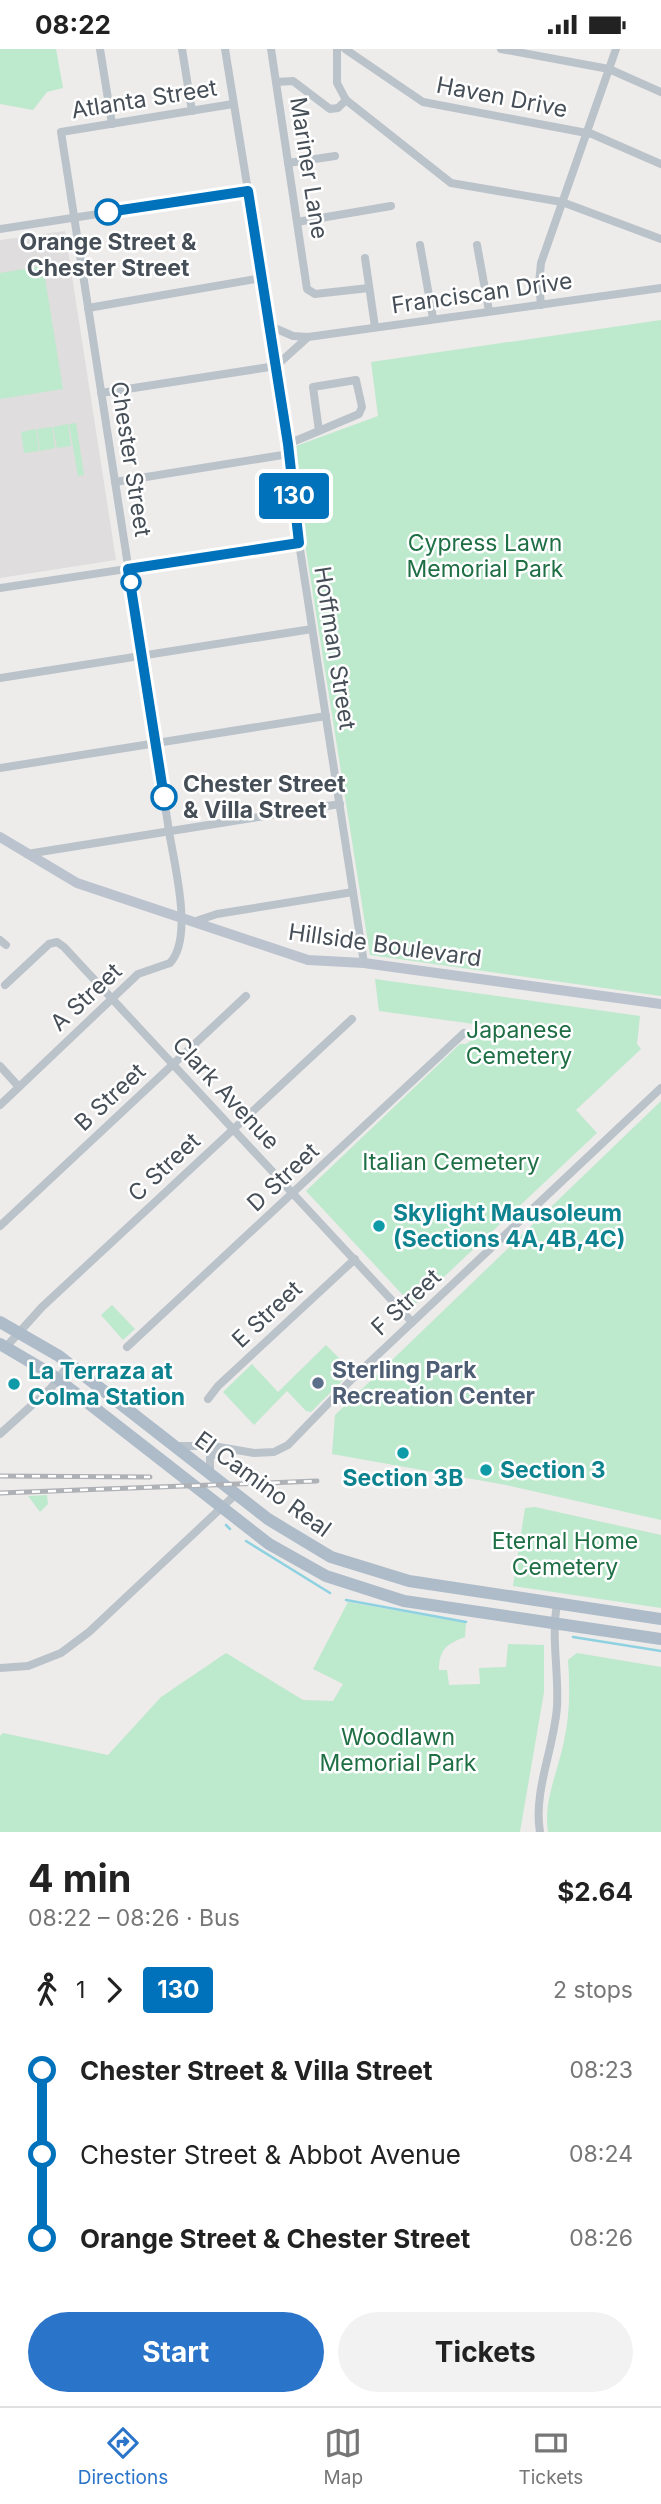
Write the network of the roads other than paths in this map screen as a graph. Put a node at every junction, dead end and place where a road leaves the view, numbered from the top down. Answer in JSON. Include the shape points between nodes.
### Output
{"nodes":[{"id":1,"x":100,"y":49,"type":"edge"},
{"id":2,"x":182,"y":49,"type":"edge"},
{"id":3,"x":225,"y":49,"type":"edge"},
{"id":4,"x":271,"y":49,"type":"edge"},
{"id":5,"x":337,"y":49,"type":"edge"},
{"id":6,"x":345,"y":49,"type":"edge"},
{"id":7,"x":501,"y":49,"type":"edge"},
{"id":8,"x":616,"y":49,"type":"edge"},
{"id":9,"x":609,"y":69,"type":"junction"},
{"id":10,"x":276,"y":82,"type":"junction"},
{"id":11,"x":661,"y":92,"type":"edge"},
{"id":12,"x":346,"y":100,"type":"junction"},
{"id":13,"x":233,"y":104,"type":"junction"},
{"id":14,"x":192,"y":111,"type":"junction"},
{"id":15,"x":112,"y":124,"type":"junction"},
{"id":16,"x":61,"y":132,"type":"joint"},
{"id":17,"x":586,"y":133,"type":"junction"},
{"id":18,"x":335,"y":156,"type":"dead end"},
{"id":19,"x":288,"y":163,"type":"junction"},
{"id":20,"x":661,"y":164,"type":"edge"},
{"id":21,"x":248,"y":191,"type":"junction"},
{"id":22,"x":562,"y":202,"type":"junction"},
{"id":23,"x":391,"y":206,"type":"dead end"},
{"id":24,"x":74,"y":218,"type":"junction"},
{"id":25,"x":297,"y":222,"type":"junction"},
{"id":26,"x":0,"y":229,"type":"edge"},
{"id":27,"x":661,"y":239,"type":"edge"},
{"id":28,"x":477,"y":244,"type":"dead end"},
{"id":29,"x":420,"y":245,"type":"dead end"},
{"id":30,"x":365,"y":258,"type":"dead end"},
{"id":31,"x":262,"y":278,"type":"junction"},
{"id":32,"x":369,"y":288,"type":"junction"},
{"id":33,"x":661,"y":288,"type":"edge"},
{"id":34,"x":541,"y":305,"type":"junction"},
{"id":35,"x":88,"y":307,"type":"junction"},
{"id":36,"x":489,"y":311,"type":"junction"},
{"id":37,"x":433,"y":318,"type":"junction"},
{"id":38,"x":270,"y":326,"type":"junction"},
{"id":39,"x":375,"y":327,"type":"junction"},
{"id":40,"x":307,"y":337,"type":"junction"},
{"id":41,"x":276,"y":366,"type":"junction"},
{"id":42,"x":101,"y":393,"type":"junction"},
{"id":43,"x":318,"y":431,"type":"junction"},
{"id":44,"x":288,"y":444,"type":"junction"},
{"id":45,"x":289,"y":454,"type":"junction"},
{"id":46,"x":115,"y":482,"type":"junction"},
{"id":47,"x":299,"y":543,"type":"junction"},
{"id":48,"x":128,"y":569,"type":"junction"},
{"id":49,"x":0,"y":588,"type":"edge"},
{"id":50,"x":312,"y":629,"type":"junction"},
{"id":51,"x":142,"y":656,"type":"junction"},
{"id":52,"x":0,"y":678,"type":"edge"},
{"id":53,"x":326,"y":716,"type":"junction"},
{"id":54,"x":155,"y":742,"type":"junction"},
{"id":55,"x":0,"y":768,"type":"edge"},
{"id":56,"x":340,"y":804,"type":"junction"},
{"id":57,"x":169,"y":831,"type":"junction"},
{"id":58,"x":0,"y":837,"type":"edge"},
{"id":59,"x":27,"y":854,"type":"junction"},
{"id":60,"x":353,"y":892,"type":"junction"},
{"id":61,"x":181,"y":918,"type":"junction"},
{"id":62,"x":193,"y":922,"type":"junction"},
{"id":63,"x":364,"y":963,"type":"junction"},
{"id":64,"x":5,"y":985,"type":"dead end"},
{"id":65,"x":246,"y":996,"type":"dead end"},
{"id":66,"x":112,"y":998,"type":"junction"},
{"id":67,"x":661,"y":1004,"type":"edge"},
{"id":68,"x":352,"y":1019,"type":"dead end"},
{"id":69,"x":464,"y":1033,"type":"dead end"},
{"id":70,"x":173,"y":1065,"type":"junction"},
{"id":71,"x":0,"y":1066,"type":"edge"},
{"id":72,"x":19,"y":1087,"type":"junction"},
{"id":73,"x":661,"y":1089,"type":"edge"},
{"id":74,"x":0,"y":1105,"type":"edge"},
{"id":75,"x":233,"y":1129,"type":"junction"},
{"id":76,"x":294,"y":1194,"type":"junction"},
{"id":77,"x":0,"y":1226,"type":"edge"},
{"id":78,"x":355,"y":1259,"type":"junction"},
{"id":79,"x":0,"y":1322,"type":"edge"},
{"id":80,"x":412,"y":1322,"type":"junction"},
{"id":81,"x":19,"y":1331,"type":"junction"},
{"id":82,"x":3,"y":1345,"type":"edge"},
{"id":83,"x":127,"y":1347,"type":"dead end"},
{"id":84,"x":69,"y":1363,"type":"junction"},
{"id":85,"x":58,"y":1380,"type":"junction"},
{"id":86,"x":208,"y":1399,"type":"dead end"},
{"id":87,"x":0,"y":1434,"type":"edge"},
{"id":88,"x":174,"y":1446,"type":"junction"},
{"id":89,"x":226,"y":1448,"type":"junction"},
{"id":90,"x":211,"y":1474,"type":"junction"},
{"id":91,"x":236,"y":1494,"type":"junction"},
{"id":92,"x":221,"y":1508,"type":"junction"},
{"id":93,"x":557,"y":1604,"type":"junction"},
{"id":94,"x":661,"y":1619,"type":"edge"},
{"id":95,"x":554,"y":1623,"type":"junction"},
{"id":96,"x":661,"y":1640,"type":"edge"},
{"id":97,"x":0,"y":1668,"type":"edge"},
{"id":98,"x":540,"y":1832,"type":"edge"}],
"edges":[{"from":1,"to":15,"type":"street"},
{"from":2,"to":14,"type":"street"},
{"from":3,"to":13,"type":"street","name":"Hoffman Street"},
{"from":4,"to":10,"type":"street","name":"Mariner Lane"},
{"from":5,"to":12,"type":"street","via":[[337,83]]},
{"from":6,"to":17,"type":"street","name":"Haven Drive","via":[[423,102]]},
{"from":7,"to":9,"type":"street"},
{"from":8,"to":9,"type":"street"},
{"from":9,"to":11,"type":"street"},
{"from":9,"to":17,"type":"street"},
{"from":10,"to":12,"type":"street","via":[[293,81],[330,109]]},
{"from":10,"to":19,"type":"street","name":"Mariner Lane"},
{"from":12,"to":22,"type":"street","via":[[451,183]]},
{"from":13,"to":14,"type":"street","name":"Atlanta Street"},
{"from":13,"to":21,"type":"street","name":"Hoffman Street"},
{"from":14,"to":15,"type":"street","name":"Atlanta Street"},
{"from":15,"to":16,"type":"street","name":"Atlanta Street"},
{"from":16,"to":24,"type":"street","name":"Chester Street"},
{"from":17,"to":20,"type":"street","name":"Haven Drive"},
{"from":17,"to":22,"type":"street"},
{"from":18,"to":19,"type":"street"},
{"from":19,"to":25,"type":"street","name":"Mariner Lane"},
{"from":21,"to":24,"type":"street"},
{"from":21,"to":31,"type":"street","name":"Hoffman Street"},
{"from":22,"to":27,"type":"street"},
{"from":22,"to":34,"type":"street","via":[[541,263]]},
{"from":23,"to":25,"type":"street"},
{"from":24,"to":26,"type":"street"},
{"from":24,"to":35,"type":"street","name":"Chester Street"},
{"from":25,"to":32,"type":"street","name":"Mariner Lane","via":[[311,292]]},
{"from":28,"to":36,"type":"street"},
{"from":29,"to":37,"type":"street"},
{"from":30,"to":32,"type":"street"},
{"from":31,"to":35,"type":"street"},
{"from":31,"to":38,"type":"street","name":"Hoffman Street"},
{"from":32,"to":39,"type":"street"},
{"from":33,"to":34,"type":"street","name":"Franciscan Drive"},
{"from":34,"to":36,"type":"street","name":"Franciscan Drive"},
{"from":35,"to":42,"type":"street","name":"Chester Street"},
{"from":36,"to":37,"type":"street","name":"Franciscan Drive"},
{"from":37,"to":39,"type":"street","name":"Franciscan Drive"},
{"from":38,"to":40,"type":"street","name":"Franciscan Drive","via":[[293,337]]},
{"from":38,"to":41,"type":"street","name":"Hoffman Street"},
{"from":39,"to":40,"type":"street","name":"Franciscan Drive"},
{"from":40,"to":41,"type":"street"},
{"from":41,"to":42,"type":"street"},
{"from":41,"to":44,"type":"street","name":"Hoffman Street"},
{"from":42,"to":46,"type":"street","name":"Chester Street"},
{"from":43,"to":43,"type":"street","via":[[361,412],[356,380],[313,387]]},
{"from":43,"to":44,"type":"street"},
{"from":44,"to":45,"type":"street","name":"Hoffman Street"},
{"from":45,"to":46,"type":"street"},
{"from":45,"to":47,"type":"street","name":"Hoffman Street"},
{"from":46,"to":48,"type":"street","name":"Chester Street"},
{"from":47,"to":48,"type":"street"},
{"from":47,"to":50,"type":"street","name":"Hoffman Street"},
{"from":48,"to":49,"type":"street"},
{"from":48,"to":51,"type":"street","name":"Chester Street"},
{"from":50,"to":51,"type":"street"},
{"from":50,"to":53,"type":"street","name":"Hoffman Street"},
{"from":51,"to":52,"type":"street"},
{"from":51,"to":54,"type":"street","name":"Chester Street"},
{"from":53,"to":54,"type":"street"},
{"from":53,"to":56,"type":"street","name":"Hoffman Street"},
{"from":54,"to":55,"type":"street"},
{"from":54,"to":57,"type":"street","name":"Chester Street"},
{"from":56,"to":57,"type":"street"},
{"from":56,"to":60,"type":"street","name":"Hoffman Street"},
{"from":57,"to":59,"type":"street"},
{"from":57,"to":61,"type":"street","name":"Chester Street"},
{"from":58,"to":59,"type":"main road","name":"Hillside Boulevard"},
{"from":59,"to":61,"type":"main road","name":"Hillside Boulevard","via":[[77,883]]},
{"from":60,"to":62,"type":"street"},
{"from":60,"to":63,"type":"street","name":"Hoffman Street"},
{"from":61,"to":62,"type":"main road","name":"Hillside Boulevard"},
{"from":61,"to":66,"type":"street","name":"A Street","via":[[181,943],[175,957],[164,967],[138,974]]},
{"from":62,"to":63,"type":"main road","name":"Hillside Boulevard","via":[[308,960]]},
{"from":63,"to":67,"type":"main road","name":"Hillside Boulevard"},
{"from":64,"to":66,"type":"street","name":"Clark Avenue","via":[[49,944],[57,942]]},
{"from":65,"to":70,"type":"street","name":"B Street"},
{"from":66,"to":70,"type":"street","name":"Clark Avenue"},
{"from":66,"to":72,"type":"street","name":"A Street"},
{"from":68,"to":75,"type":"street","name":"C Street"},
{"from":69,"to":76,"type":"street","name":"D Street"},
{"from":70,"to":75,"type":"street","name":"Clark Avenue"},
{"from":70,"to":77,"type":"street","name":"B Street"},
{"from":71,"to":72,"type":"street"},
{"from":72,"to":74,"type":"street","name":"A Street"},
{"from":73,"to":80,"type":"street","name":"F Street"},
{"from":75,"to":76,"type":"street","name":"Clark Avenue"},
{"from":75,"to":81,"type":"street","name":"C Street"},
{"from":76,"to":78,"type":"street","name":"Clark Avenue"},
{"from":76,"to":83,"type":"street","name":"D Street"},
{"from":78,"to":80,"type":"street","name":"Clark Avenue"},
{"from":78,"to":86,"type":"street","name":"E Street"},
{"from":79,"to":81,"type":"main road","name":"El Camino Real"},
{"from":80,"to":89,"type":"street","name":"F Street","via":[[282,1450],[254,1453]]},
{"from":81,"to":82,"type":"street","name":"C Street"},
{"from":81,"to":84,"type":"main road","name":"El Camino Real"},
{"from":82,"to":85,"type":"main road","name":"El Camino Real"},
{"from":84,"to":85,"type":"street"},
{"from":84,"to":88,"type":"main road","name":"El Camino Real"},
{"from":85,"to":87,"type":"street"},
{"from":85,"to":92,"type":"main road","name":"El Camino Real"},
{"from":88,"to":89,"type":"street","name":"F Street"},
{"from":88,"to":90,"type":"main road","name":"El Camino Real"},
{"from":89,"to":90,"type":"street","via":[[217,1449],[210,1457]]},
{"from":90,"to":91,"type":"main road","name":"El Camino Real"},
{"from":91,"to":92,"type":"street"},
{"from":91,"to":93,"type":"main road","name":"El Camino Real","via":[[302,1542],[361,1569]]},
{"from":92,"to":95,"type":"main road","name":"El Camino Real","via":[[289,1557],[356,1588],[404,1601]]},
{"from":92,"to":97,"type":"street","via":[[61,1653],[28,1666]]},
{"from":93,"to":94,"type":"main road","name":"El Camino Real"},
{"from":93,"to":95,"type":"street"},
{"from":95,"to":96,"type":"main road","name":"El Camino Real"},
{"from":95,"to":98,"type":"street","via":[[557,1707],[540,1805]]}]}
